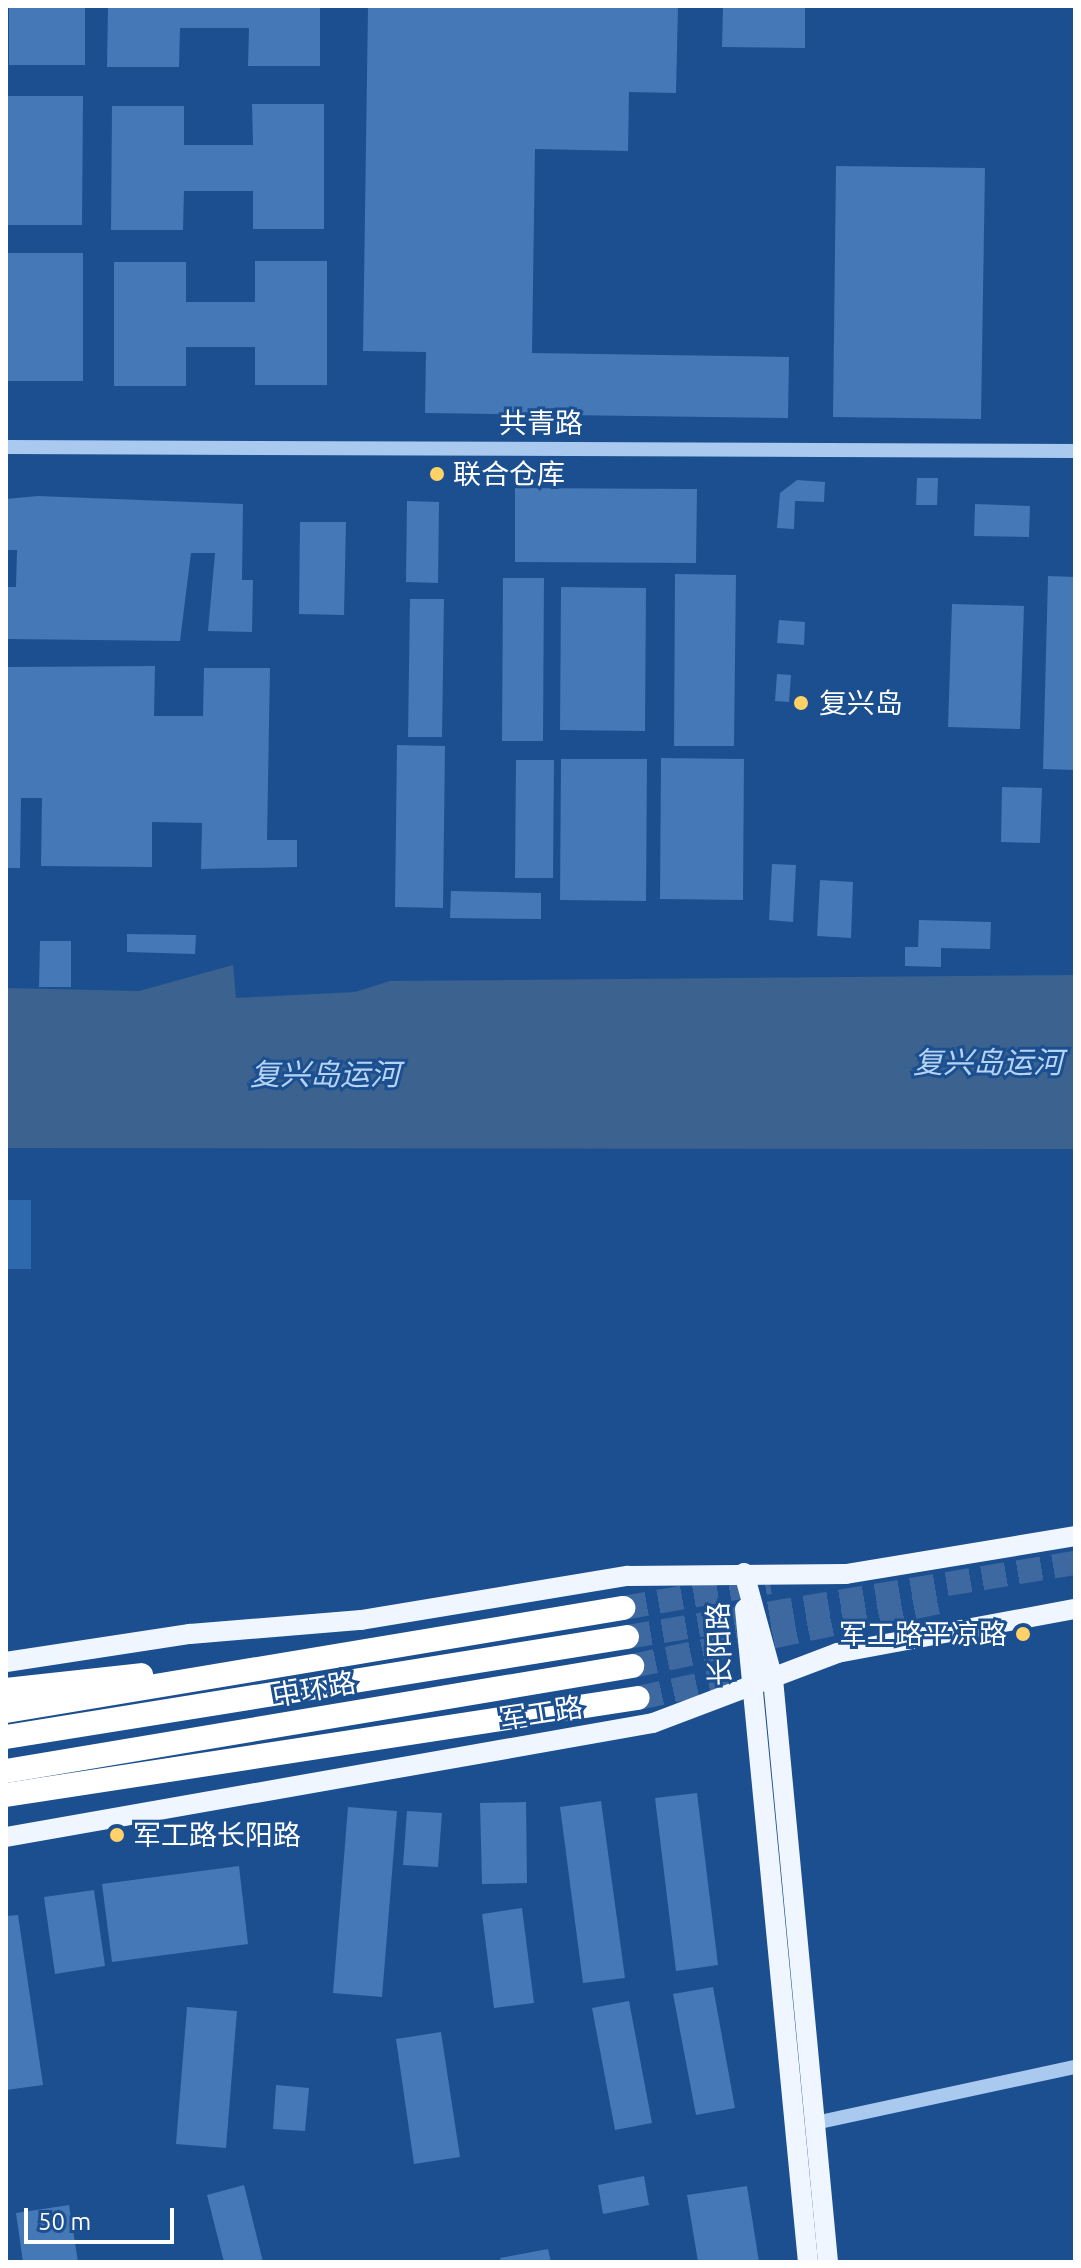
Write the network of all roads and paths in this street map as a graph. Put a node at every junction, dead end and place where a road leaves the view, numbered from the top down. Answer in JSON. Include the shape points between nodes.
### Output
{"nodes":[{"id":1,"x":6,"y":447,"type":"edge"},
{"id":2,"x":1075,"y":451,"type":"edge"},
{"id":3,"x":1075,"y":1536,"type":"edge"},
{"id":4,"x":744,"y":1573,"type":"junction"},
{"id":5,"x":623,"y":1608,"type":"tunnel mouth"},
{"id":6,"x":1075,"y":1609,"type":"edge"},
{"id":7,"x":627,"y":1637,"type":"tunnel mouth"},
{"id":8,"x":6,"y":1662,"type":"edge"},
{"id":9,"x":632,"y":1666,"type":"tunnel mouth"},
{"id":10,"x":255,"y":1667,"type":"junction"},
{"id":11,"x":773,"y":1679,"type":"junction"},
{"id":12,"x":748,"y":1689,"type":"junction"},
{"id":13,"x":6,"y":1690,"type":"edge"},
{"id":14,"x":638,"y":1698,"type":"tunnel mouth"},
{"id":15,"x":6,"y":1711,"type":"edge"},
{"id":16,"x":6,"y":1737,"type":"edge"},
{"id":17,"x":6,"y":1771,"type":"edge"},
{"id":18,"x":107,"y":1779,"type":"junction"},
{"id":19,"x":6,"y":1795,"type":"edge"},
{"id":20,"x":6,"y":1802,"type":"edge"},
{"id":21,"x":6,"y":1837,"type":"edge"},
{"id":22,"x":1075,"y":2067,"type":"edge"},
{"id":23,"x":815,"y":2123,"type":"junction"},
{"id":24,"x":808,"y":2262,"type":"edge"},
{"id":25,"x":828,"y":2262,"type":"edge"}],
"edges":[{"from":1,"to":2,"type":"street","name":"共青路"},
{"from":3,"to":4,"type":"main road","via":[[846,1574]]},
{"from":4,"to":8,"type":"main road","via":[[628,1576],[361,1620],[190,1634]]},
{"from":4,"to":11,"type":"main road","name":"长阳路"},
{"from":4,"to":12,"type":"main road","name":"长阳路"},
{"from":5,"to":10,"type":"highway"},
{"from":6,"to":11,"type":"main road","name":"军工路","via":[[862,1647]]},
{"from":7,"to":16,"type":"highway","name":"中环路"},
{"from":9,"to":17,"type":"highway","name":"中环路"},
{"from":10,"to":13,"type":"highway"},
{"from":10,"to":15,"type":"highway"},
{"from":11,"to":12,"type":"main road","name":"军工路"},
{"from":11,"to":23,"type":"main road","name":"长阳路"},
{"from":12,"to":21,"type":"main road","name":"军工路","via":[[653,1723]]},
{"from":12,"to":24,"type":"main road","name":"长阳路"},
{"from":14,"to":18,"type":"highway"},
{"from":18,"to":19,"type":"highway"},
{"from":18,"to":20,"type":"highway"},
{"from":22,"to":23,"type":"street"},
{"from":23,"to":25,"type":"main road","name":"长阳路"}]}
